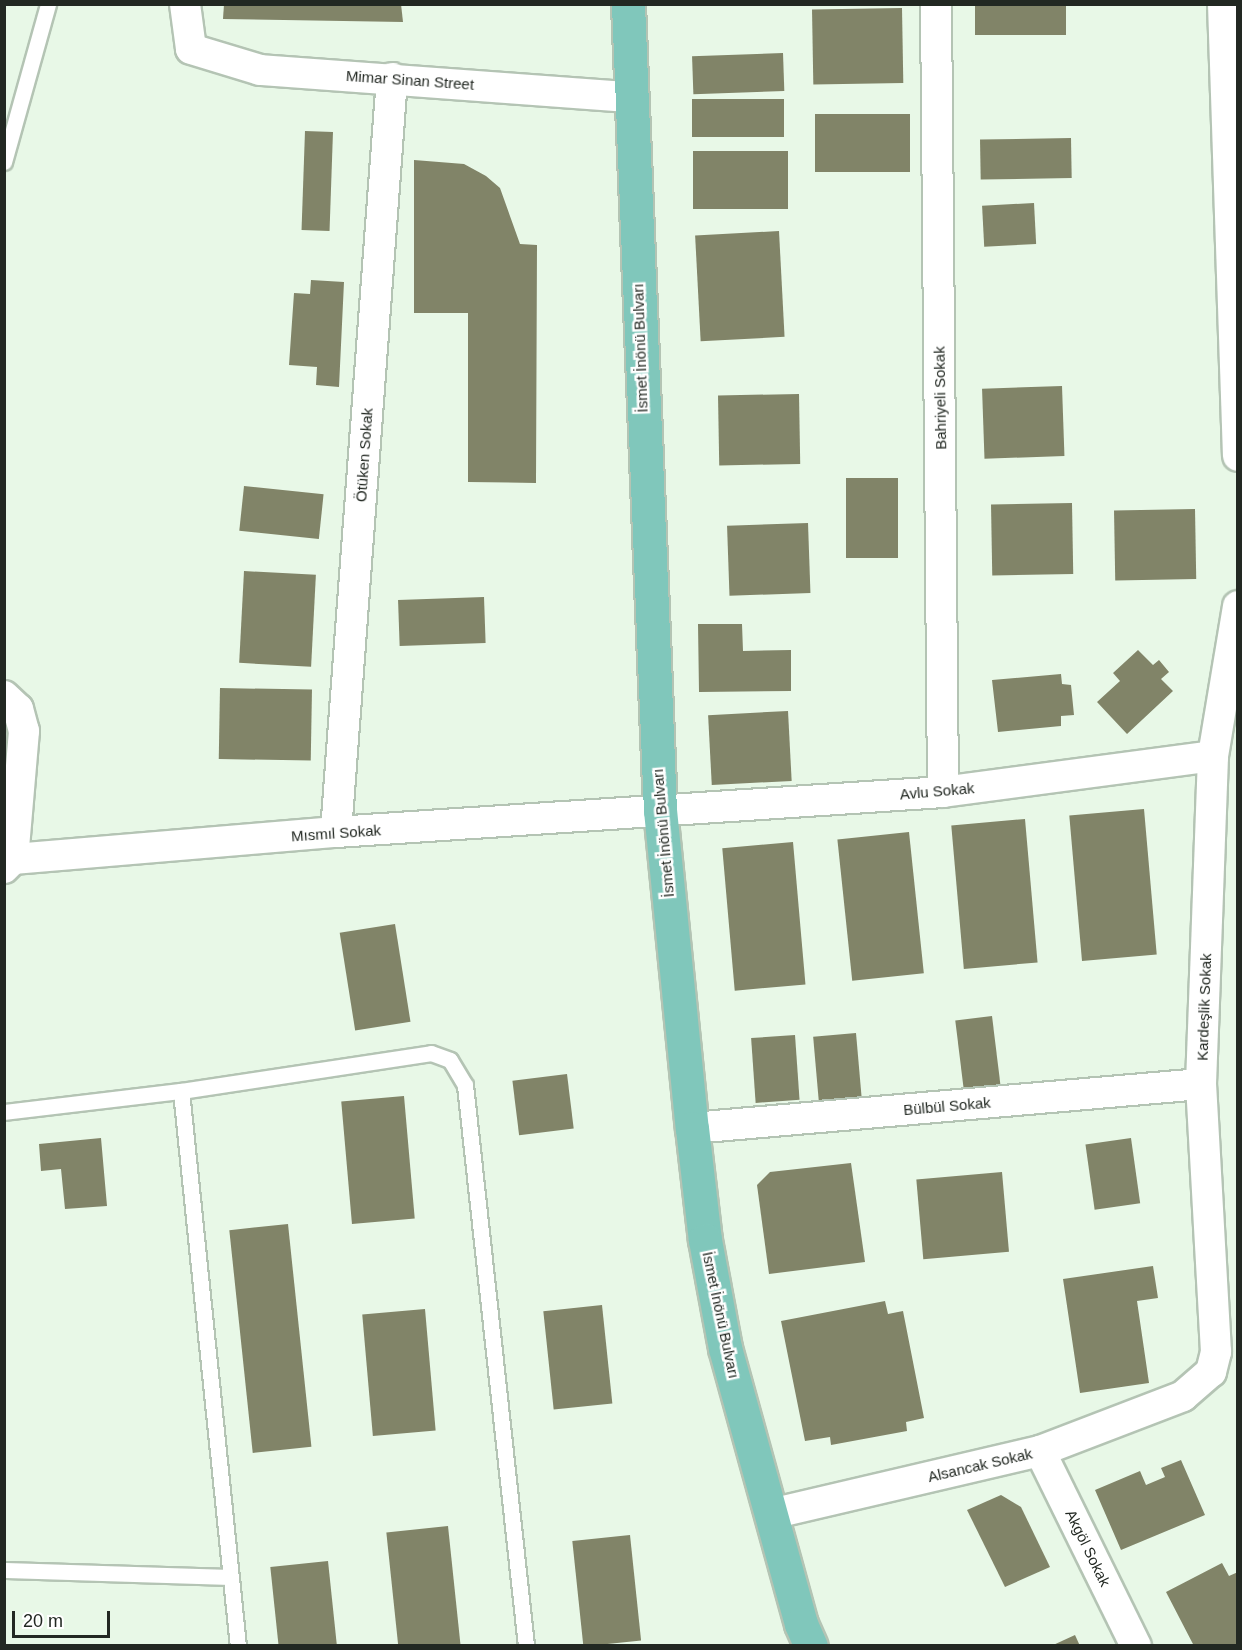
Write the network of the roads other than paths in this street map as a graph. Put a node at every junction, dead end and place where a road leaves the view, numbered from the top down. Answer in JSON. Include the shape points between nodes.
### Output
{"nodes":[{"id":1,"x":48,"y":4,"type":"edge"},
{"id":2,"x":184,"y":4,"type":"edge"},
{"id":3,"x":628,"y":4,"type":"edge"},
{"id":4,"x":936,"y":4,"type":"edge"},
{"id":5,"x":1223,"y":4,"type":"edge"},
{"id":6,"x":392,"y":78,"type":"junction"},
{"id":7,"x":631,"y":97,"type":"junction"},
{"id":8,"x":4,"y":162,"type":"edge"},
{"id":9,"x":1238,"y":456,"type":"edge"},
{"id":10,"x":1238,"y":606,"type":"edge"},
{"id":11,"x":11,"y":702,"type":"edge"},
{"id":12,"x":1213,"y":756,"type":"junction"},
{"id":13,"x":944,"y":792,"type":"junction"},
{"id":14,"x":660,"y":810,"type":"junction"},
{"id":15,"x":336,"y":832,"type":"junction"},
{"id":16,"x":9,"y":864,"type":"edge"},
{"id":17,"x":1201,"y":1084,"type":"junction"},
{"id":18,"x":181,"y":1091,"type":"junction"},
{"id":19,"x":4,"y":1112,"type":"edge"},
{"id":20,"x":692,"y":1128,"type":"junction"},
{"id":21,"x":1183,"y":1396,"type":"joint"},
{"id":22,"x":1040,"y":1451,"type":"junction"},
{"id":23,"x":771,"y":1515,"type":"junction"},
{"id":24,"x":4,"y":1570,"type":"edge"},
{"id":25,"x":231,"y":1577,"type":"junction"},
{"id":26,"x":238,"y":1646,"type":"edge"},
{"id":27,"x":526,"y":1646,"type":"edge"},
{"id":28,"x":812,"y":1646,"type":"edge"},
{"id":29,"x":1136,"y":1646,"type":"edge"}],
"edges":[{"from":1,"to":8,"type":"lane"},
{"from":2,"to":6,"type":"street","name":"Mimar Sinan Street","via":[[191,49],[260,70]]},
{"from":3,"to":7,"type":"main road","name":"İsmet İnönü Bulvarı"},
{"from":4,"to":13,"type":"street","name":"Bahriyeli Sokak"},
{"from":5,"to":9,"type":"street"},
{"from":6,"to":7,"type":"street","name":"Mimar Sinan Street"},
{"from":6,"to":15,"type":"street","name":"Ötüken Sokak"},
{"from":7,"to":14,"type":"main road","name":"İsmet İnönü Bulvarı"},
{"from":10,"to":12,"type":"street","name":"Kardeşlik Sokak"},
{"from":11,"to":16,"type":"street","via":[[24,731]]},
{"from":12,"to":13,"type":"street","name":"Avlu Sokak"},
{"from":12,"to":17,"type":"street","name":"Kardeşlik Sokak"},
{"from":13,"to":14,"type":"street","name":"Avlu Sokak"},
{"from":14,"to":15,"type":"street","name":"Mısmıl Sokak"},
{"from":14,"to":20,"type":"main road","name":"İsmet İnönü Bulvarı"},
{"from":15,"to":16,"type":"street","name":"Mısmıl Sokak"},
{"from":17,"to":20,"type":"street","name":"Bülbül Sokak"},
{"from":17,"to":21,"type":"street","name":"Kardeşlik Sokak","via":[[1216,1352],[1211,1372]]},
{"from":18,"to":19,"type":"lane"},
{"from":18,"to":25,"type":"lane"},
{"from":18,"to":27,"type":"lane","via":[[431,1053],[450,1060],[465,1085]]},
{"from":20,"to":23,"type":"main road","name":"İsmet İnönü Bulvarı","via":[[705,1240],[725,1347]]},
{"from":21,"to":22,"type":"street","name":"Alsancak Sokak"},
{"from":22,"to":23,"type":"street","name":"Alsancak Sokak"},
{"from":22,"to":29,"type":"street","name":"Akgöl Sokak"},
{"from":23,"to":28,"type":"main road","name":"İsmet İnönü Bulvarı","via":[[801,1624]]},
{"from":24,"to":25,"type":"lane"},
{"from":25,"to":26,"type":"lane"}]}
